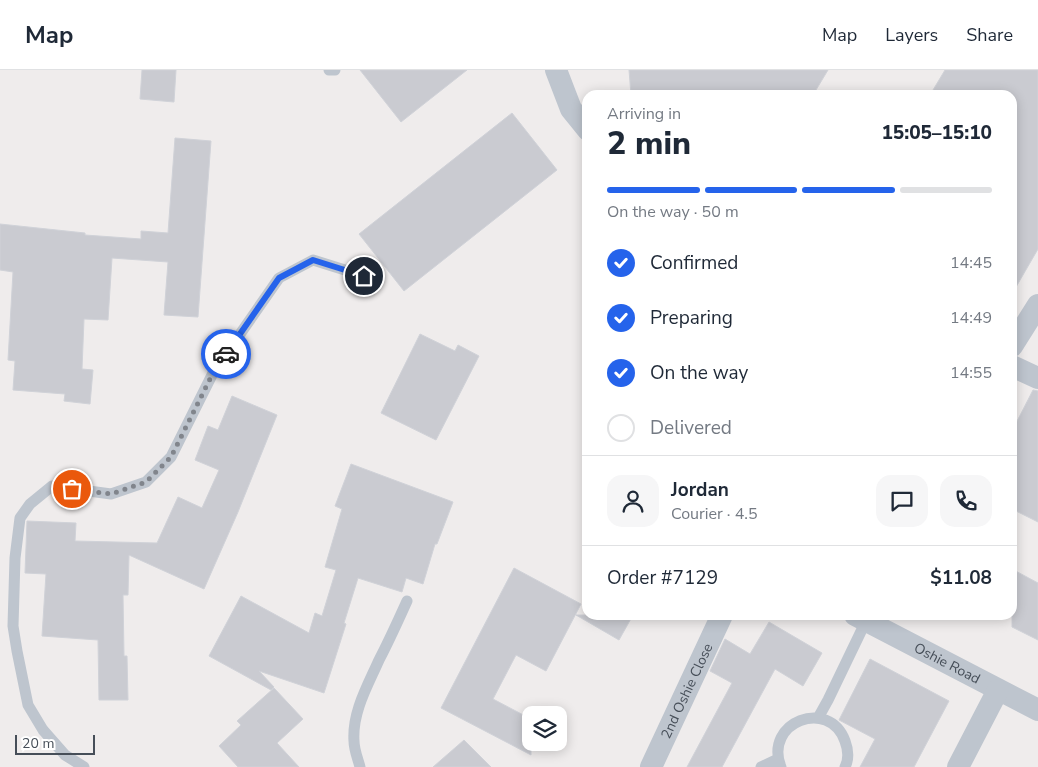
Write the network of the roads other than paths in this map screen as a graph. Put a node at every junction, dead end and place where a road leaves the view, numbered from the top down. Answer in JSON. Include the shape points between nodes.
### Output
{"nodes":[{"id":1,"x":329,"y":70,"type":"edge"},
{"id":2,"x":335,"y":70,"type":"edge"},
{"id":3,"x":556,"y":70,"type":"edge"},
{"id":4,"x":582,"y":123,"type":"edge"},
{"id":5,"x":364,"y":276,"type":"dead end"},
{"id":6,"x":1038,"y":305,"type":"edge"},
{"id":7,"x":1017,"y":338,"type":"edge"},
{"id":8,"x":1017,"y":368,"type":"edge"},
{"id":9,"x":1038,"y":378,"type":"edge"},
{"id":10,"x":407,"y":601,"type":"dead end"},
{"id":11,"x":720,"y":620,"type":"edge"},
{"id":12,"x":862,"y":620,"type":"edge"},
{"id":13,"x":869,"y":620,"type":"edge"},
{"id":14,"x":998,"y":690,"type":"junction"},
{"id":15,"x":1038,"y":710,"type":"edge"},
{"id":16,"x":818,"y":718,"type":"junction"},
{"id":17,"x":779,"y":763,"type":"edge"},
{"id":18,"x":84,"y":767,"type":"edge"},
{"id":19,"x":360,"y":767,"type":"edge"},
{"id":20,"x":651,"y":767,"type":"edge"},
{"id":21,"x":762,"y":767,"type":"edge"},
{"id":22,"x":845,"y":767,"type":"edge"},
{"id":23,"x":958,"y":767,"type":"edge"}],
"edges":[{"from":1,"to":2,"type":"lane"},
{"from":3,"to":4,"type":"street","via":[[571,109]]},
{"from":5,"to":18,"type":"lane","via":[[313,260],[279,278],[213,373],[171,457],[146,482],[111,494],[52,486],[30,504],[20,518],[13,626],[28,705],[43,730],[65,754]]},
{"from":6,"to":7,"type":"street"},
{"from":8,"to":9,"type":"street"},
{"from":10,"to":19,"type":"lane","via":[[358,710],[354,741]]},
{"from":11,"to":20,"type":"street","name":"2nd Oshie Close"},
{"from":12,"to":16,"type":"lane"},
{"from":13,"to":14,"type":"street","name":"Oshie Road"},
{"from":14,"to":15,"type":"street","name":"Oshie Road"},
{"from":14,"to":23,"type":"street"},
{"from":16,"to":17,"type":"lane","via":[[804,718],[783,733],[778,745]]},
{"from":16,"to":22,"type":"lane","via":[[832,723],[843,735],[848,749]]},
{"from":17,"to":21,"type":"lane"}]}
